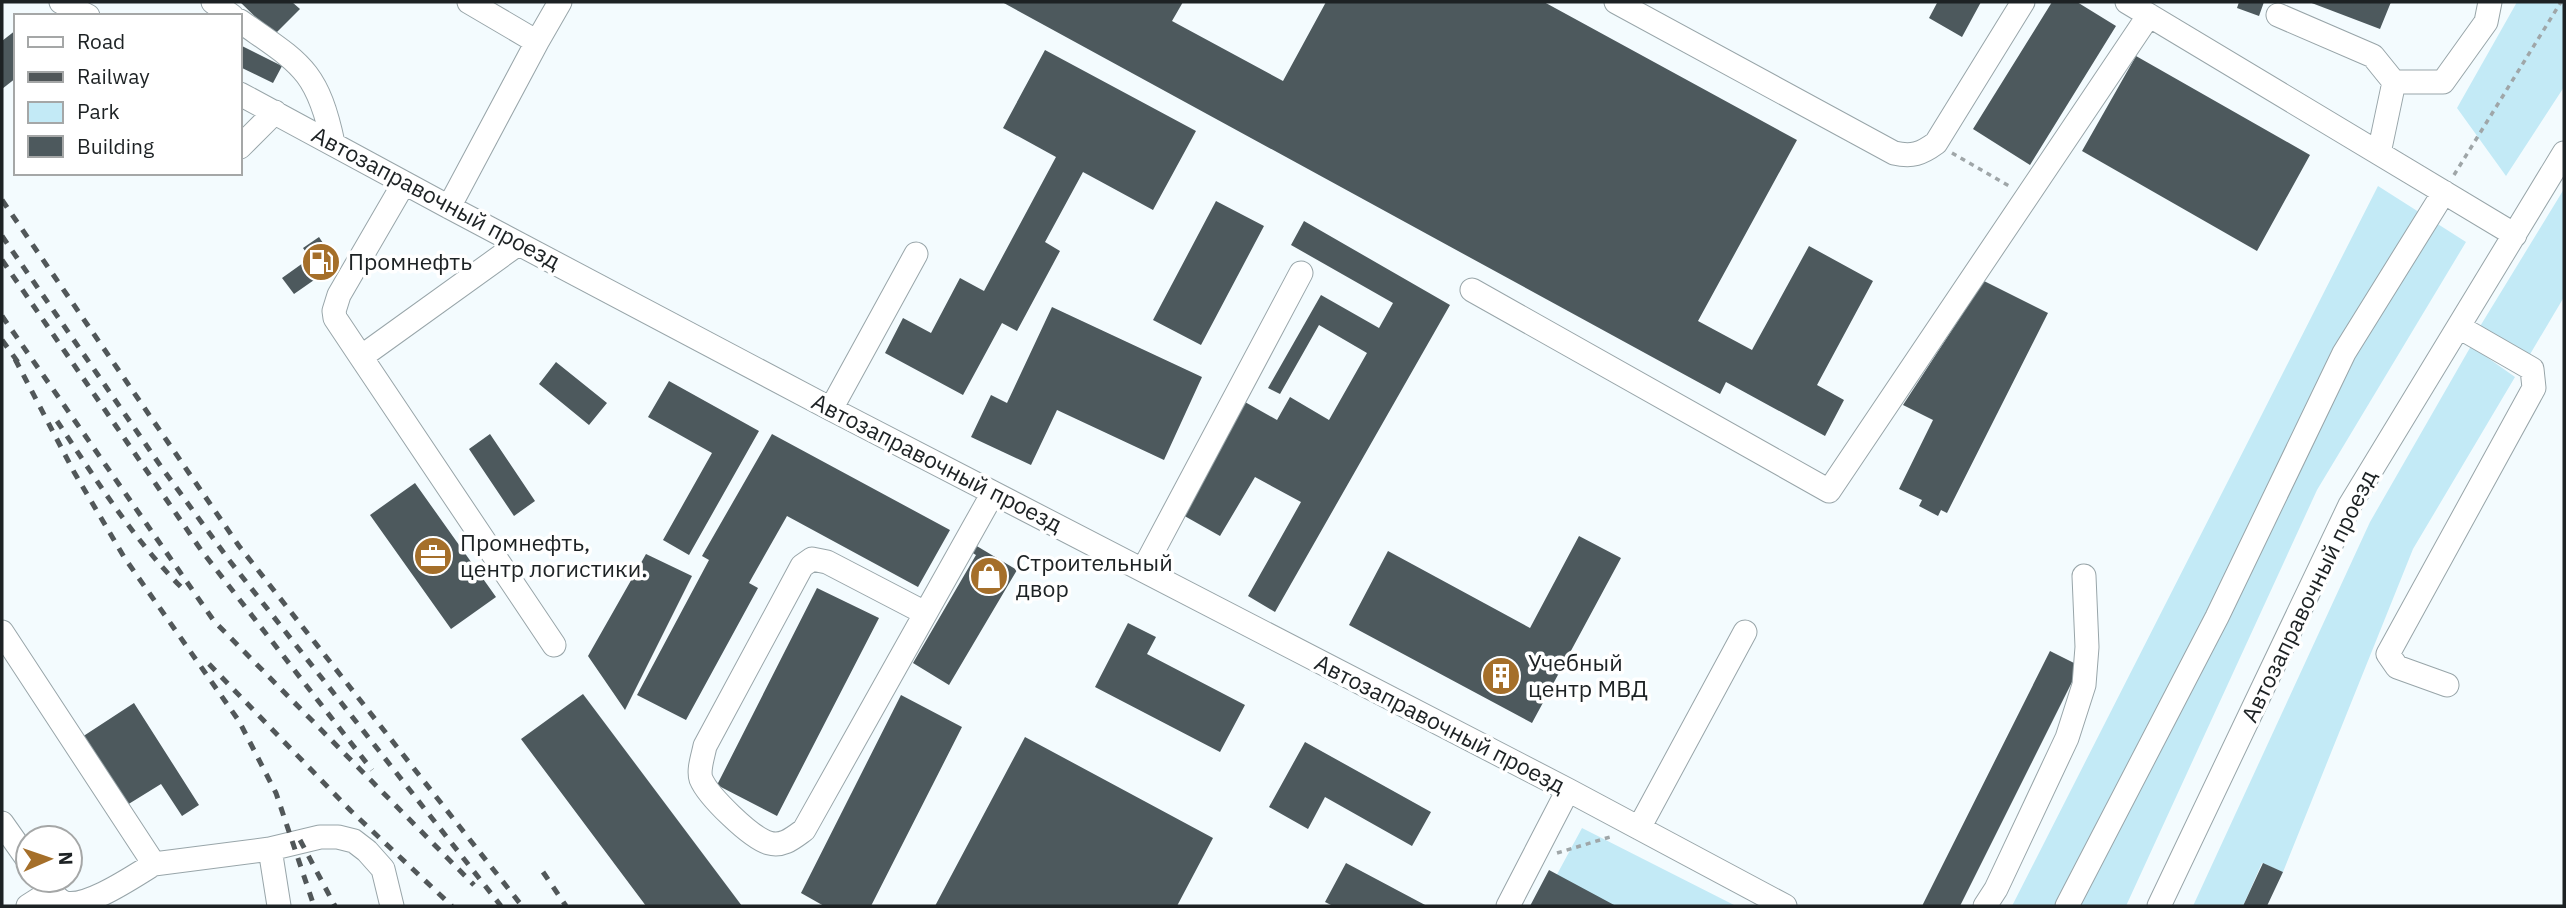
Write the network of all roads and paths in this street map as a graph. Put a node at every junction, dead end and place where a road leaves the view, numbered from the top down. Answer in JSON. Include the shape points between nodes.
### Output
{"nodes":[{"id":1,"x":61,"y":2,"type":"edge"},
{"id":2,"x":213,"y":2,"type":"edge"},
{"id":3,"x":469,"y":2,"type":"edge"},
{"id":4,"x":560,"y":2,"type":"edge"},
{"id":5,"x":1616,"y":2,"type":"edge"},
{"id":6,"x":2023,"y":2,"type":"edge"},
{"id":7,"x":2127,"y":2,"type":"edge"},
{"id":8,"x":2490,"y":2,"type":"edge"},
{"id":9,"x":2561,"y":2,"type":"edge"},
{"id":10,"x":84,"y":14,"type":"edge"},
{"id":11,"x":229,"y":14,"type":"edge"},
{"id":12,"x":2149,"y":15,"type":"junction"},
{"id":13,"x":2278,"y":15,"type":"dead end"},
{"id":14,"x":242,"y":22,"type":"edge"},
{"id":15,"x":537,"y":41,"type":"junction"},
{"id":16,"x":2394,"y":82,"type":"junction"},
{"id":17,"x":242,"y":95,"type":"edge"},
{"id":18,"x":275,"y":112,"type":"junction"},
{"id":19,"x":333,"y":143,"type":"junction"},
{"id":20,"x":1936,"y":143,"type":"junction"},
{"id":21,"x":242,"y":144,"type":"edge"},
{"id":22,"x":2379,"y":153,"type":"junction"},
{"id":23,"x":2564,"y":153,"type":"edge"},
{"id":24,"x":404,"y":183,"type":"junction"},
{"id":25,"x":2444,"y":192,"type":"junction"},
{"id":26,"x":2027,"y":197,"type":"junction"},
{"id":27,"x":449,"y":207,"type":"junction"},
{"id":28,"x":2515,"y":235,"type":"junction"},
{"id":29,"x":518,"y":244,"type":"junction"},
{"id":30,"x":916,"y":254,"type":"dead end"},
{"id":31,"x":1301,"y":273,"type":"dead end"},
{"id":32,"x":1472,"y":290,"type":"dead end"},
{"id":33,"x":2459,"y":327,"type":"junction"},
{"id":34,"x":361,"y":357,"type":"junction"},
{"id":35,"x":831,"y":408,"type":"junction"},
{"id":36,"x":993,"y":493,"type":"junction"},
{"id":37,"x":1143,"y":570,"type":"junction"},
{"id":38,"x":2084,"y":576,"type":"dead end"},
{"id":39,"x":925,"y":613,"type":"junction"},
{"id":40,"x":2,"y":632,"type":"edge"},
{"id":41,"x":1745,"y":632,"type":"dead end"},
{"id":42,"x":554,"y":645,"type":"dead end"},
{"id":43,"x":2447,"y":685,"type":"dead end"},
{"id":44,"x":1567,"y":790,"type":"junction"},
{"id":45,"x":2,"y":823,"type":"edge"},
{"id":46,"x":1639,"y":828,"type":"junction"},
{"id":47,"x":14,"y":840,"type":"edge"},
{"id":48,"x":270,"y":849,"type":"junction"},
{"id":49,"x":1531,"y":861,"type":"junction"},
{"id":50,"x":154,"y":864,"type":"junction"},
{"id":51,"x":56,"y":896,"type":"edge"},
{"id":52,"x":28,"y":906,"type":"edge"},
{"id":53,"x":279,"y":906,"type":"edge"},
{"id":54,"x":392,"y":906,"type":"edge"},
{"id":55,"x":1508,"y":906,"type":"edge"},
{"id":56,"x":1785,"y":906,"type":"edge"},
{"id":57,"x":1985,"y":906,"type":"edge"},
{"id":58,"x":2067,"y":906,"type":"edge"},
{"id":59,"x":2159,"y":906,"type":"edge"}],
"edges":[{"from":1,"to":10,"type":"street"},
{"from":2,"to":11,"type":"street"},
{"from":3,"to":15,"type":"street"},
{"from":4,"to":15,"type":"street"},
{"from":5,"to":20,"type":"street","via":[[1894,153],[1923,153]]},
{"from":6,"to":20,"type":"street"},
{"from":7,"to":12,"type":"street"},
{"from":8,"to":16,"type":"street","via":[[2486,22],[2443,82]]},
{"from":9,"to":25,"type":"path"},
{"from":12,"to":22,"type":"street"},
{"from":12,"to":26,"type":"street"},
{"from":13,"to":16,"type":"street","via":[[2373,56]]},
{"from":14,"to":19,"type":"street","via":[[299,64],[313,81],[326,109]]},
{"from":15,"to":27,"type":"street"},
{"from":16,"to":22,"type":"street"},
{"from":17,"to":18,"type":"street","name":"Автозаправочный проезд"},
{"from":18,"to":19,"type":"street","name":"Автозаправочный проезд"},
{"from":18,"to":21,"type":"street"},
{"from":19,"to":24,"type":"street","name":"Автозаправочный проезд"},
{"from":20,"to":26,"type":"path"},
{"from":22,"to":25,"type":"street"},
{"from":23,"to":28,"type":"street","name":"Автозаправочный проезд"},
{"from":24,"to":27,"type":"street","name":"Автозаправочный проезд"},
{"from":24,"to":34,"type":"street","via":[[334,311]]},
{"from":25,"to":28,"type":"street"},
{"from":25,"to":58,"type":"street","via":[[2344,353],[2217,617]]},
{"from":26,"to":32,"type":"street","via":[[1829,491]]},
{"from":27,"to":29,"type":"street","name":"Автозаправочный проезд"},
{"from":28,"to":33,"type":"street","name":"Автозаправочный проезд"},
{"from":29,"to":34,"type":"street"},
{"from":29,"to":35,"type":"street","name":"Автозаправочный проезд"},
{"from":30,"to":35,"type":"street"},
{"from":31,"to":37,"type":"street"},
{"from":33,"to":43,"type":"street","via":[[2532,369],[2534,388],[2388,654],[2397,667]]},
{"from":33,"to":59,"type":"street","name":"Автозаправочный проезд","via":[[2350,505]]},
{"from":34,"to":42,"type":"street"},
{"from":35,"to":36,"type":"street","name":"Автозаправочный проезд"},
{"from":36,"to":37,"type":"street","name":"Автозаправочный проезд"},
{"from":36,"to":39,"type":"street"},
{"from":37,"to":44,"type":"street","name":"Автозаправочный проезд"},
{"from":38,"to":57,"type":"street","via":[[2084,685],[2067,738]]},
{"from":39,"to":39,"type":"street","via":[[827,562],[812,559],[802,566],[705,746],[699,776],[707,790],[754,836],[771,844],[788,842],[804,830]]},
{"from":40,"to":50,"type":"street"},
{"from":41,"to":46,"type":"street"},
{"from":44,"to":46,"type":"street","name":"Автозаправочный проезд"},
{"from":44,"to":49,"type":"street"},
{"from":45,"to":47,"type":"street"},
{"from":46,"to":49,"type":"path"},
{"from":46,"to":56,"type":"street","name":"Автозаправочный проезд"},
{"from":48,"to":50,"type":"street"},
{"from":48,"to":53,"type":"street"},
{"from":48,"to":54,"type":"street","via":[[320,837],[354,841],[383,869]]},
{"from":49,"to":55,"type":"street"},
{"from":50,"to":51,"type":"street","via":[[89,904]]},
{"from":51,"to":52,"type":"street"}]}
